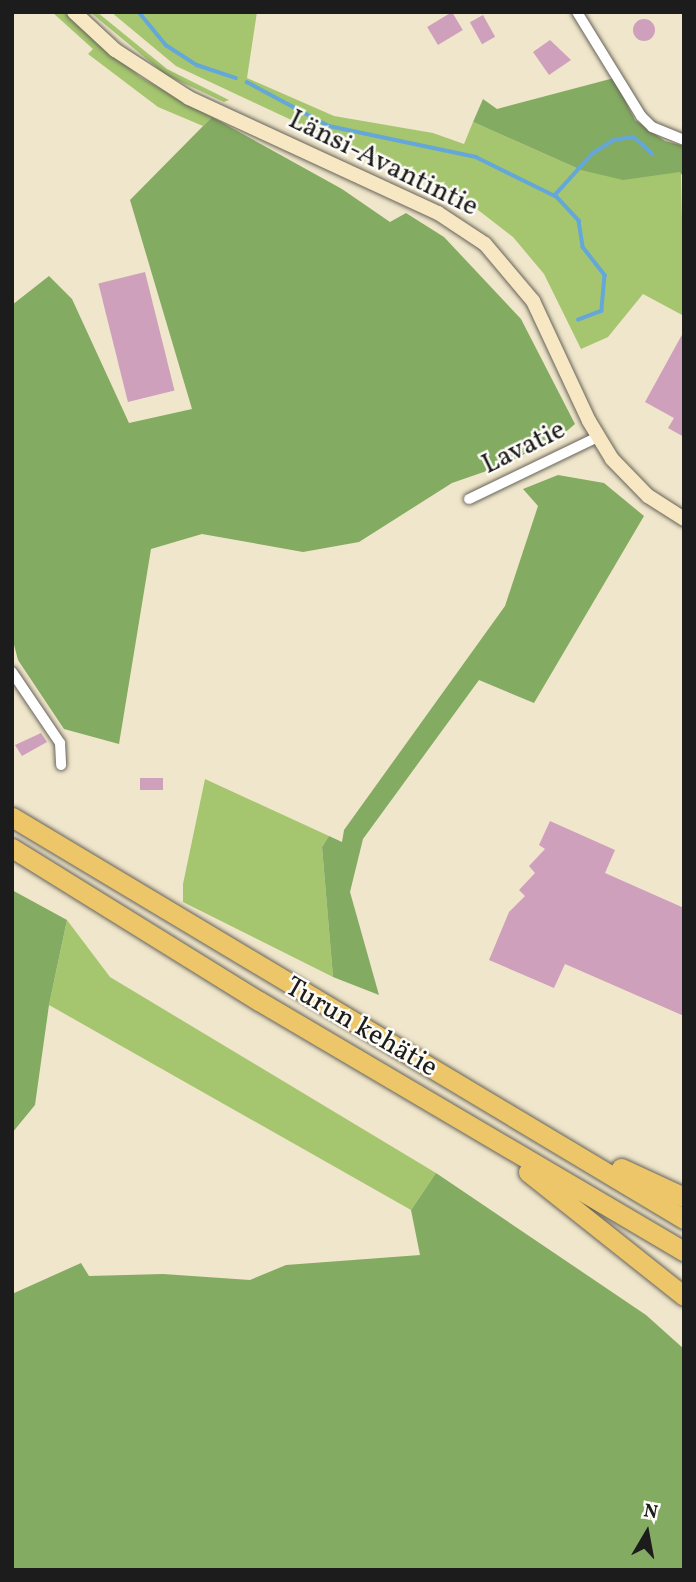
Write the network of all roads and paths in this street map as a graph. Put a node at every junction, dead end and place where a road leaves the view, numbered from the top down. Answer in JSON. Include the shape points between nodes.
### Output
{"nodes":[{"id":1,"x":74,"y":12,"type":"edge"},
{"id":2,"x":577,"y":12,"type":"edge"},
{"id":3,"x":684,"y":140,"type":"edge"},
{"id":4,"x":598,"y":437,"type":"junction"},
{"id":5,"x":469,"y":499,"type":"dead end"},
{"id":6,"x":684,"y":519,"type":"edge"},
{"id":7,"x":12,"y":672,"type":"edge"},
{"id":8,"x":61,"y":765,"type":"dead end"},
{"id":9,"x":12,"y":817,"type":"edge"},
{"id":10,"x":12,"y":848,"type":"edge"},
{"id":11,"x":410,"y":1089,"type":"junction"},
{"id":12,"x":535,"y":1130,"type":"junction"},
{"id":13,"x":684,"y":1197,"type":"edge"},
{"id":14,"x":684,"y":1219,"type":"edge"},
{"id":15,"x":684,"y":1251,"type":"edge"},
{"id":16,"x":684,"y":1296,"type":"edge"}],
"edges":[{"from":1,"to":4,"type":"street","name":"Länsi-Avantintie","via":[[125,57],[189,98],[438,213],[485,244],[533,301]]},
{"from":2,"to":3,"type":"street","via":[[641,116],[659,131]]},
{"from":4,"to":5,"type":"street","name":"Lavatie"},
{"from":4,"to":6,"type":"street","name":"Länsi-Avantintie","via":[[636,485]]},
{"from":7,"to":8,"type":"street","via":[[60,743]]},
{"from":9,"to":12,"type":"highway","name":"Turun kehätie"},
{"from":10,"to":11,"type":"highway","name":"Turun kehätie"},
{"from":11,"to":15,"type":"highway","name":"Turun kehätie"},
{"from":11,"to":16,"type":"highway","via":[[601,1226]]},
{"from":12,"to":13,"type":"highway"},
{"from":12,"to":14,"type":"highway","name":"Turun kehätie"}]}
